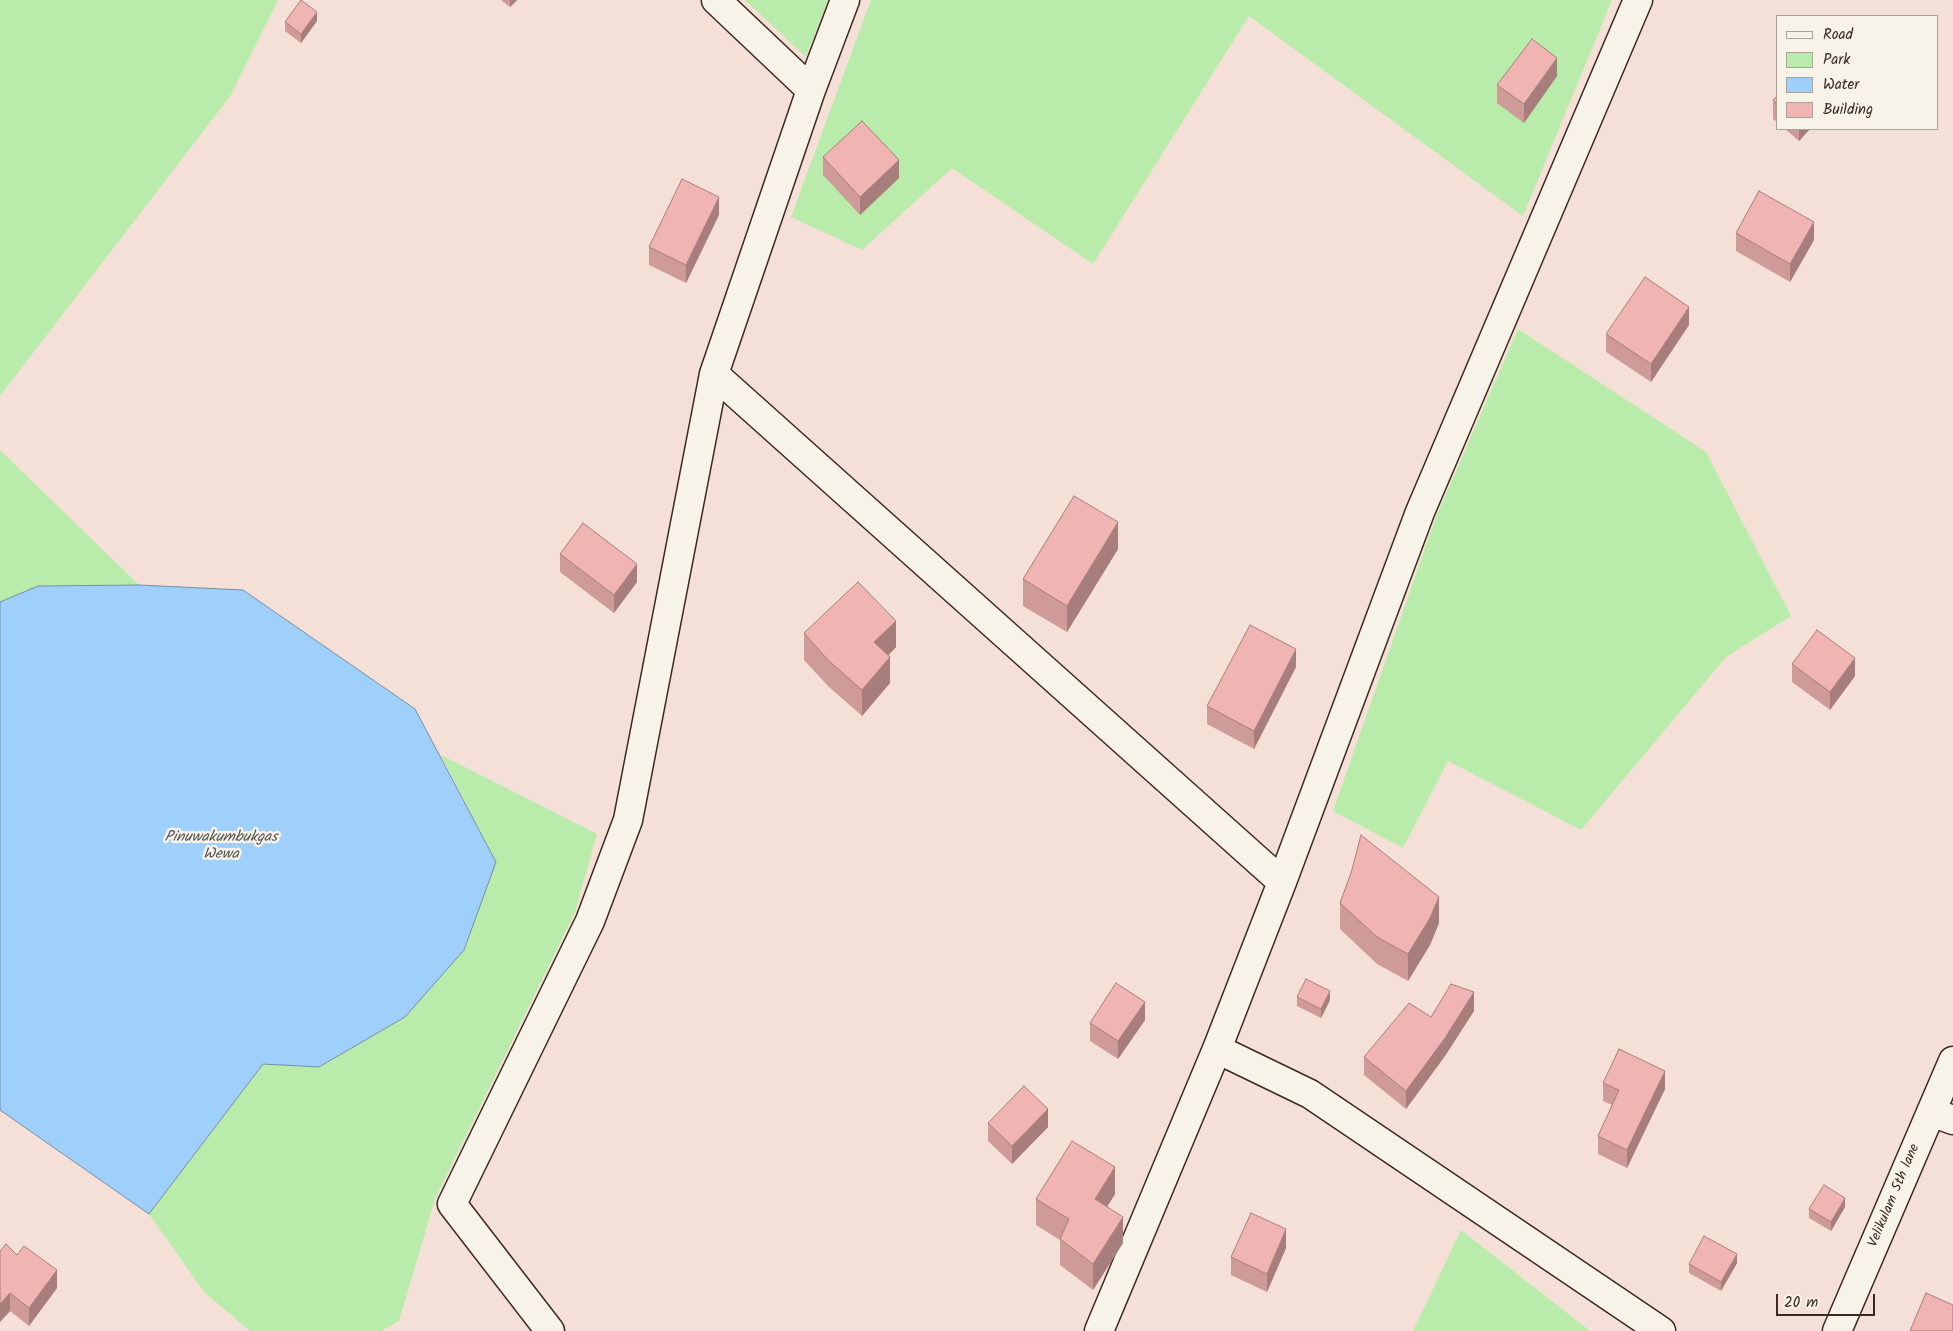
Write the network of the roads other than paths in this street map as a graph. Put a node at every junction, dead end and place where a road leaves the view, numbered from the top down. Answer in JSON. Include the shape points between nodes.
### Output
{"nodes":[{"id":1,"x":716,"y":0,"type":"edge"},
{"id":2,"x":845,"y":0,"type":"edge"},
{"id":3,"x":1638,"y":0,"type":"edge"},
{"id":4,"x":811,"y":90,"type":"junction"},
{"id":5,"x":714,"y":374,"type":"junction"},
{"id":6,"x":1282,"y":882,"type":"junction"},
{"id":7,"x":1217,"y":1049,"type":"junction"},
{"id":8,"x":1953,"y":1061,"type":"edge"},
{"id":9,"x":1942,"y":1116,"type":"edge"},
{"id":10,"x":550,"y":1331,"type":"edge"},
{"id":11,"x":1099,"y":1331,"type":"edge"},
{"id":12,"x":1661,"y":1331,"type":"edge"},
{"id":13,"x":1837,"y":1331,"type":"edge"}],
"edges":[{"from":1,"to":4,"type":"street"},
{"from":2,"to":4,"type":"street"},
{"from":3,"to":6,"type":"street","via":[[1420,512]]},
{"from":4,"to":5,"type":"street"},
{"from":5,"to":6,"type":"street"},
{"from":5,"to":10,"type":"street","via":[[628,820],[590,921],[452,1204]]},
{"from":6,"to":7,"type":"street"},
{"from":7,"to":11,"type":"street"},
{"from":7,"to":12,"type":"street","via":[[1310,1094]]},
{"from":8,"to":9,"type":"street","name":"Velikulam 5th lane"},
{"from":9,"to":13,"type":"street","name":"Velikulam 5th lane"}]}
